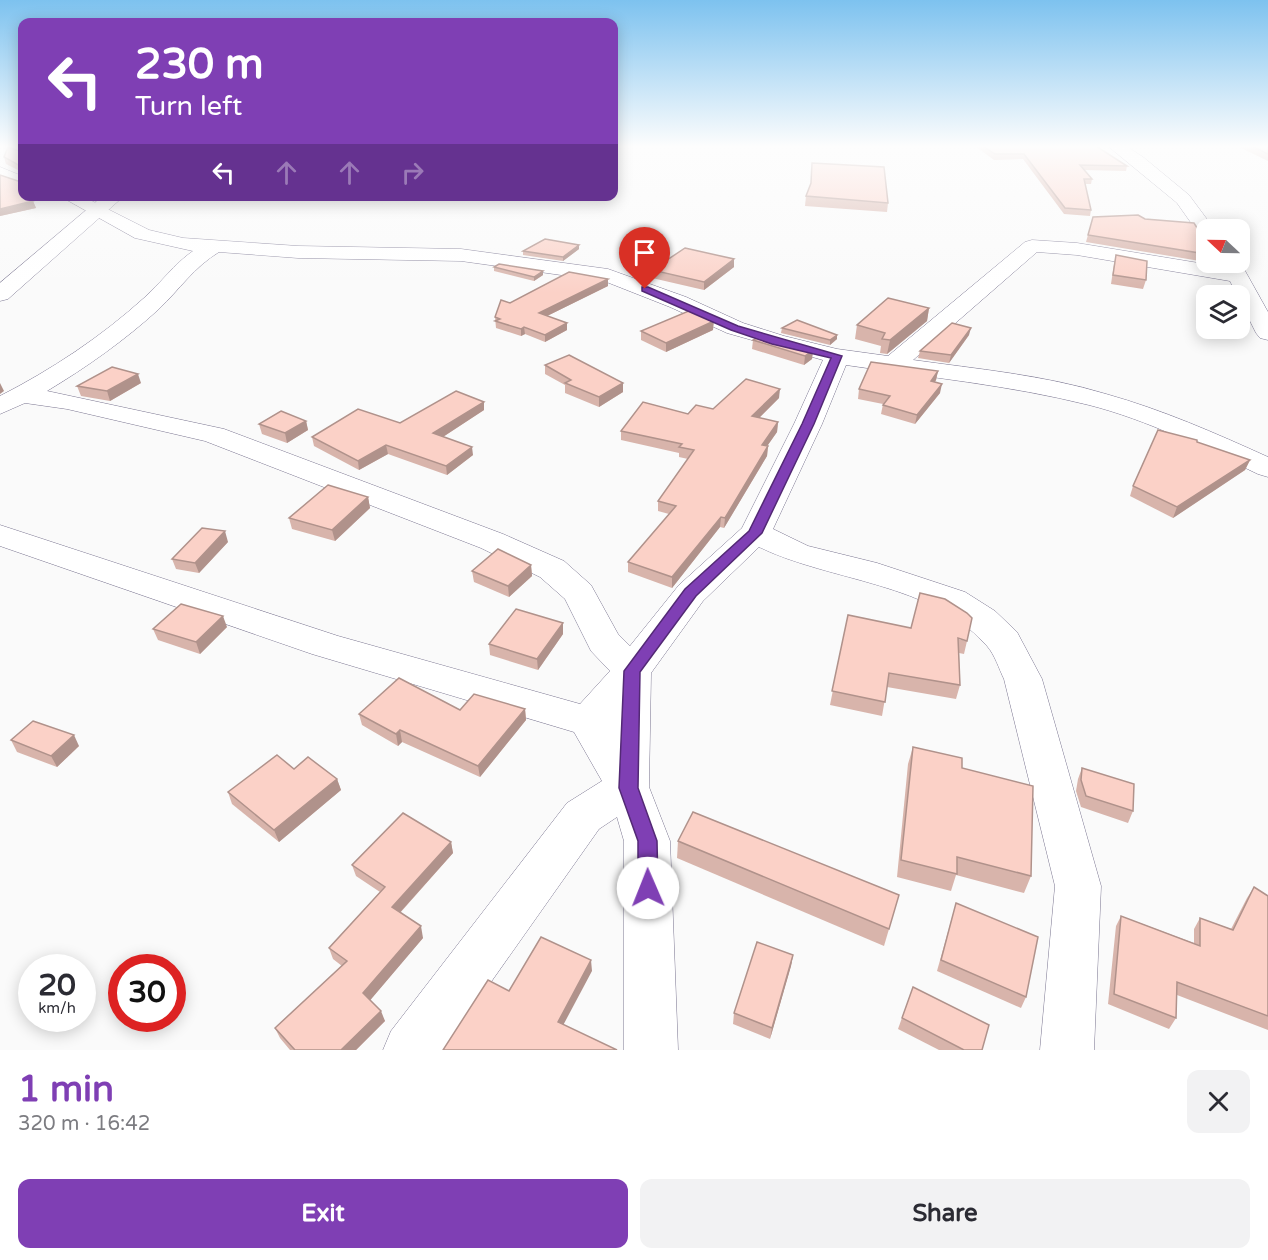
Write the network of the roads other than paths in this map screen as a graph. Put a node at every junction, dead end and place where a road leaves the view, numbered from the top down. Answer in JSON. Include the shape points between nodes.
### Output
{"nodes":[{"id":1,"x":1177,"y":195,"type":"edge"},
{"id":2,"x":78,"y":201,"type":"edge"},
{"id":3,"x":109,"y":201,"type":"edge"},
{"id":4,"x":1198,"y":219,"type":"edge"},
{"id":5,"x":212,"y":248,"type":"junction"},
{"id":6,"x":1196,"y":264,"type":"edge"},
{"id":7,"x":1236,"y":273,"type":"edge"},
{"id":8,"x":0,"y":294,"type":"edge"},
{"id":9,"x":1268,"y":333,"type":"edge"},
{"id":10,"x":837,"y":356,"type":"junction"},
{"id":11,"x":892,"y":365,"type":"junction"},
{"id":12,"x":11,"y":401,"type":"edge"},
{"id":13,"x":1268,"y":468,"type":"edge"},
{"id":14,"x":755,"y":533,"type":"junction"},
{"id":15,"x":0,"y":535,"type":"edge"},
{"id":16,"x":632,"y":671,"type":"junction"},
{"id":17,"x":588,"y":721,"type":"junction"},
{"id":18,"x":628,"y":788,"type":"junction"},
{"id":19,"x":410,"y":1050,"type":"edge"},
{"id":20,"x":651,"y":1050,"type":"edge"},
{"id":21,"x":1067,"y":1050,"type":"edge"}],
"edges":[{"from":1,"to":4,"type":"street"},
{"from":2,"to":5,"type":"street","via":[[142,234]]},
{"from":3,"to":8,"type":"highway"},
{"from":5,"to":10,"type":"street","via":[[460,255],[586,270],[628,282],[735,328]]},
{"from":5,"to":12,"type":"street","via":[[194,257],[154,301],[118,331]]},
{"from":6,"to":11,"type":"street","via":[[1032,246]]},
{"from":7,"to":9,"type":"street"},
{"from":10,"to":11,"type":"street"},
{"from":10,"to":14,"type":"street"},
{"from":11,"to":13,"type":"street","via":[[1021,383],[1097,399],[1177,426]]},
{"from":12,"to":16,"type":"street","via":[[67,401],[214,435],[492,541],[552,569],[579,593],[604,642]]},
{"from":14,"to":16,"type":"street","via":[[691,593]]},
{"from":14,"to":21,"type":"street","via":[[797,553],[953,600],[1004,641],[1023,679],[1078,886]]},
{"from":15,"to":17,"type":"street","via":[[286,633]]},
{"from":16,"to":17,"type":"street"},
{"from":16,"to":18,"type":"street"},
{"from":17,"to":18,"type":"street"},
{"from":18,"to":19,"type":"street","via":[[584,816]]},
{"from":18,"to":20,"type":"street","via":[[647,841]]}]}
